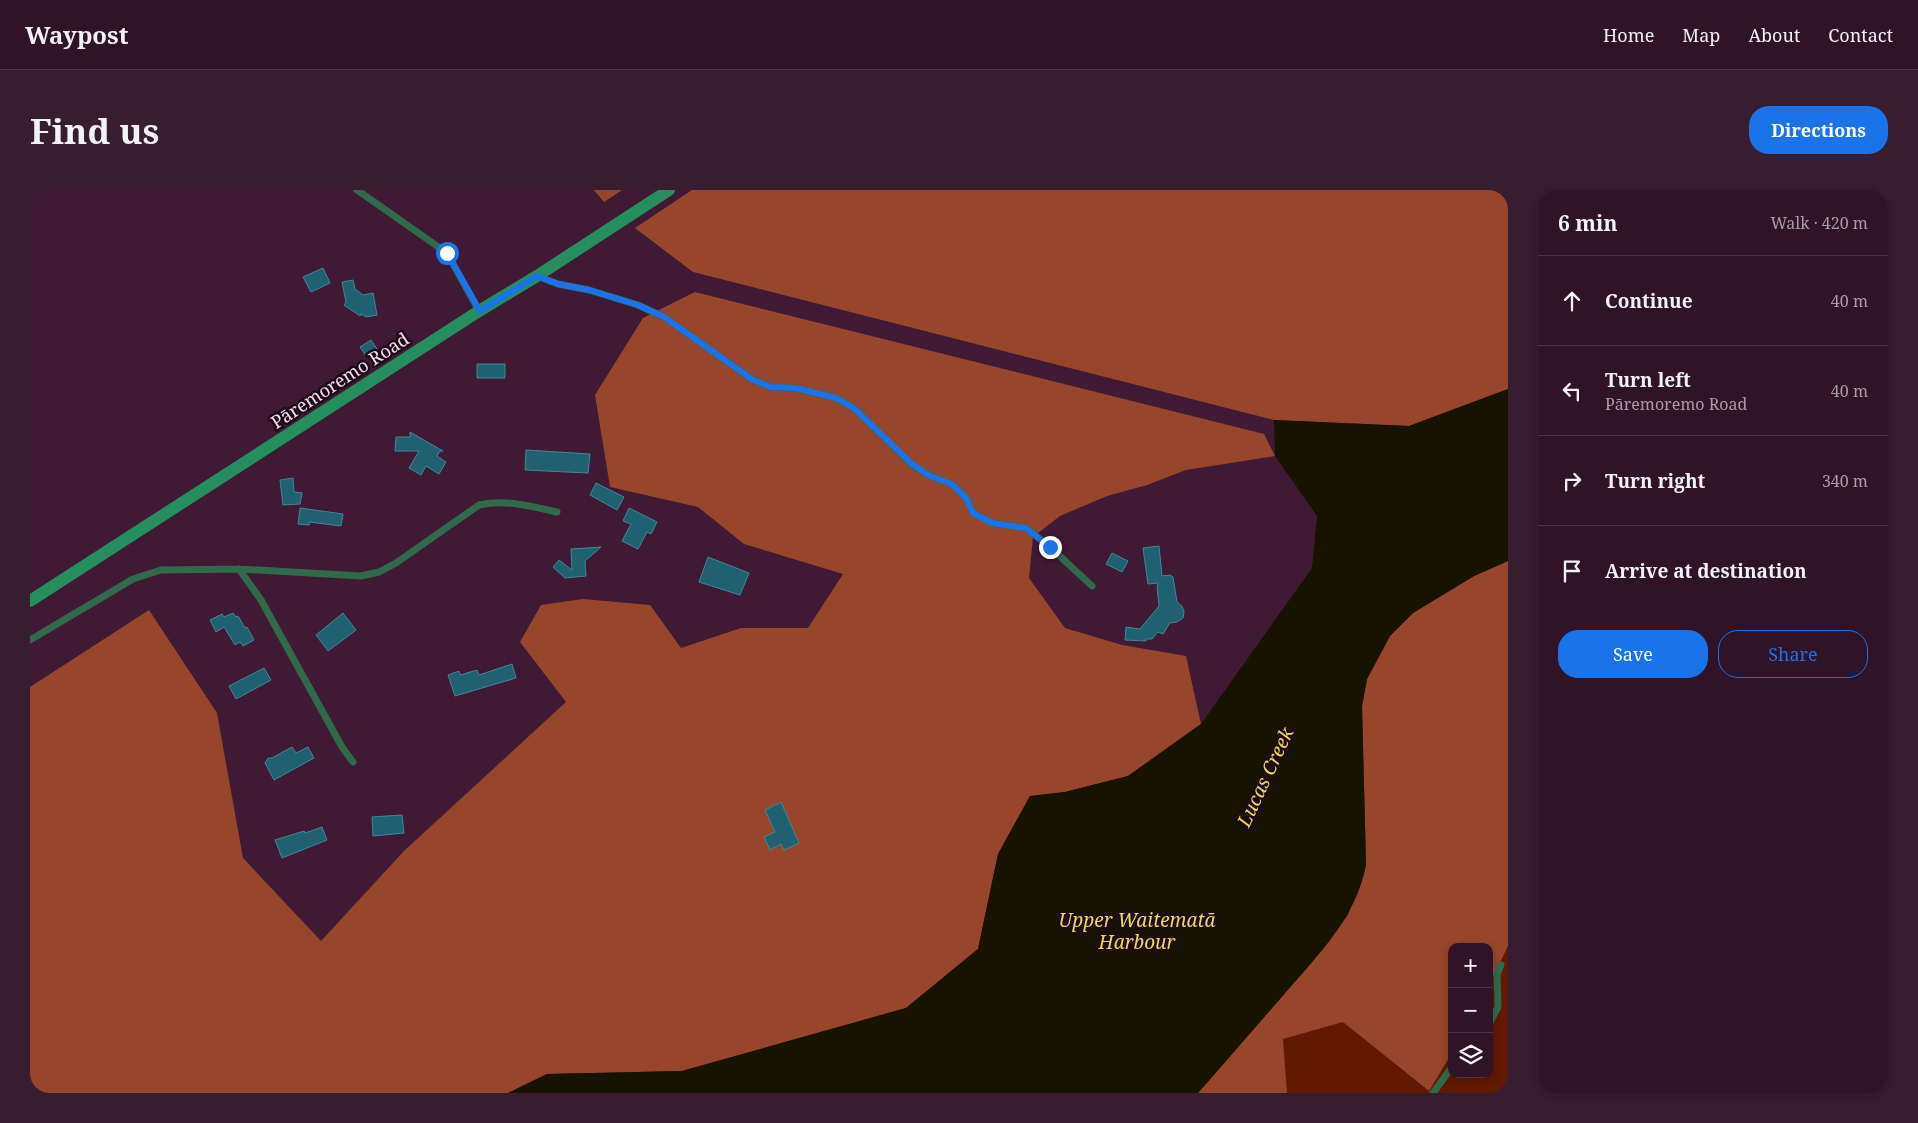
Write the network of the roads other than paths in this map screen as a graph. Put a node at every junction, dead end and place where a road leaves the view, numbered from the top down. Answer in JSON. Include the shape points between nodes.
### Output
{"nodes":[{"id":1,"x":357,"y":190,"type":"edge"},
{"id":2,"x":669,"y":190,"type":"edge"},
{"id":3,"x":537,"y":276,"type":"junction"},
{"id":4,"x":480,"y":311,"type":"junction"},
{"id":5,"x":557,"y":512,"type":"dead end"},
{"id":6,"x":239,"y":569,"type":"junction"},
{"id":7,"x":1092,"y":586,"type":"dead end"},
{"id":8,"x":30,"y":601,"type":"edge"},
{"id":9,"x":30,"y":640,"type":"edge"},
{"id":10,"x":353,"y":762,"type":"dead end"},
{"id":11,"x":1501,"y":965,"type":"dead end"},
{"id":12,"x":1493,"y":1016,"type":"edge"},
{"id":13,"x":1448,"y":1073,"type":"edge"},
{"id":14,"x":1433,"y":1093,"type":"edge"}],
"edges":[{"from":1,"to":4,"type":"lane","via":[[447,253]]},
{"from":2,"to":3,"type":"street","name":"Pāremoremo Road"},
{"from":3,"to":4,"type":"street","name":"Pāremoremo Road"},
{"from":3,"to":7,"type":"lane","via":[[630,302],[664,317],[753,380],[771,387],[796,388],[836,398],[855,409],[912,464],[930,476],[952,484],[966,498],[973,513],[992,523],[1026,528]]},
{"from":4,"to":8,"type":"street","name":"Pāremoremo Road"},
{"from":5,"to":6,"type":"lane","via":[[509,502],[479,505],[396,563],[379,572],[361,576]]},
{"from":6,"to":9,"type":"lane","via":[[160,570],[134,579]]},
{"from":6,"to":10,"type":"lane","via":[[261,600]]},
{"from":11,"to":12,"type":"lane","via":[[1497,974],[1498,1007]]},
{"from":13,"to":14,"type":"lane"}]}
